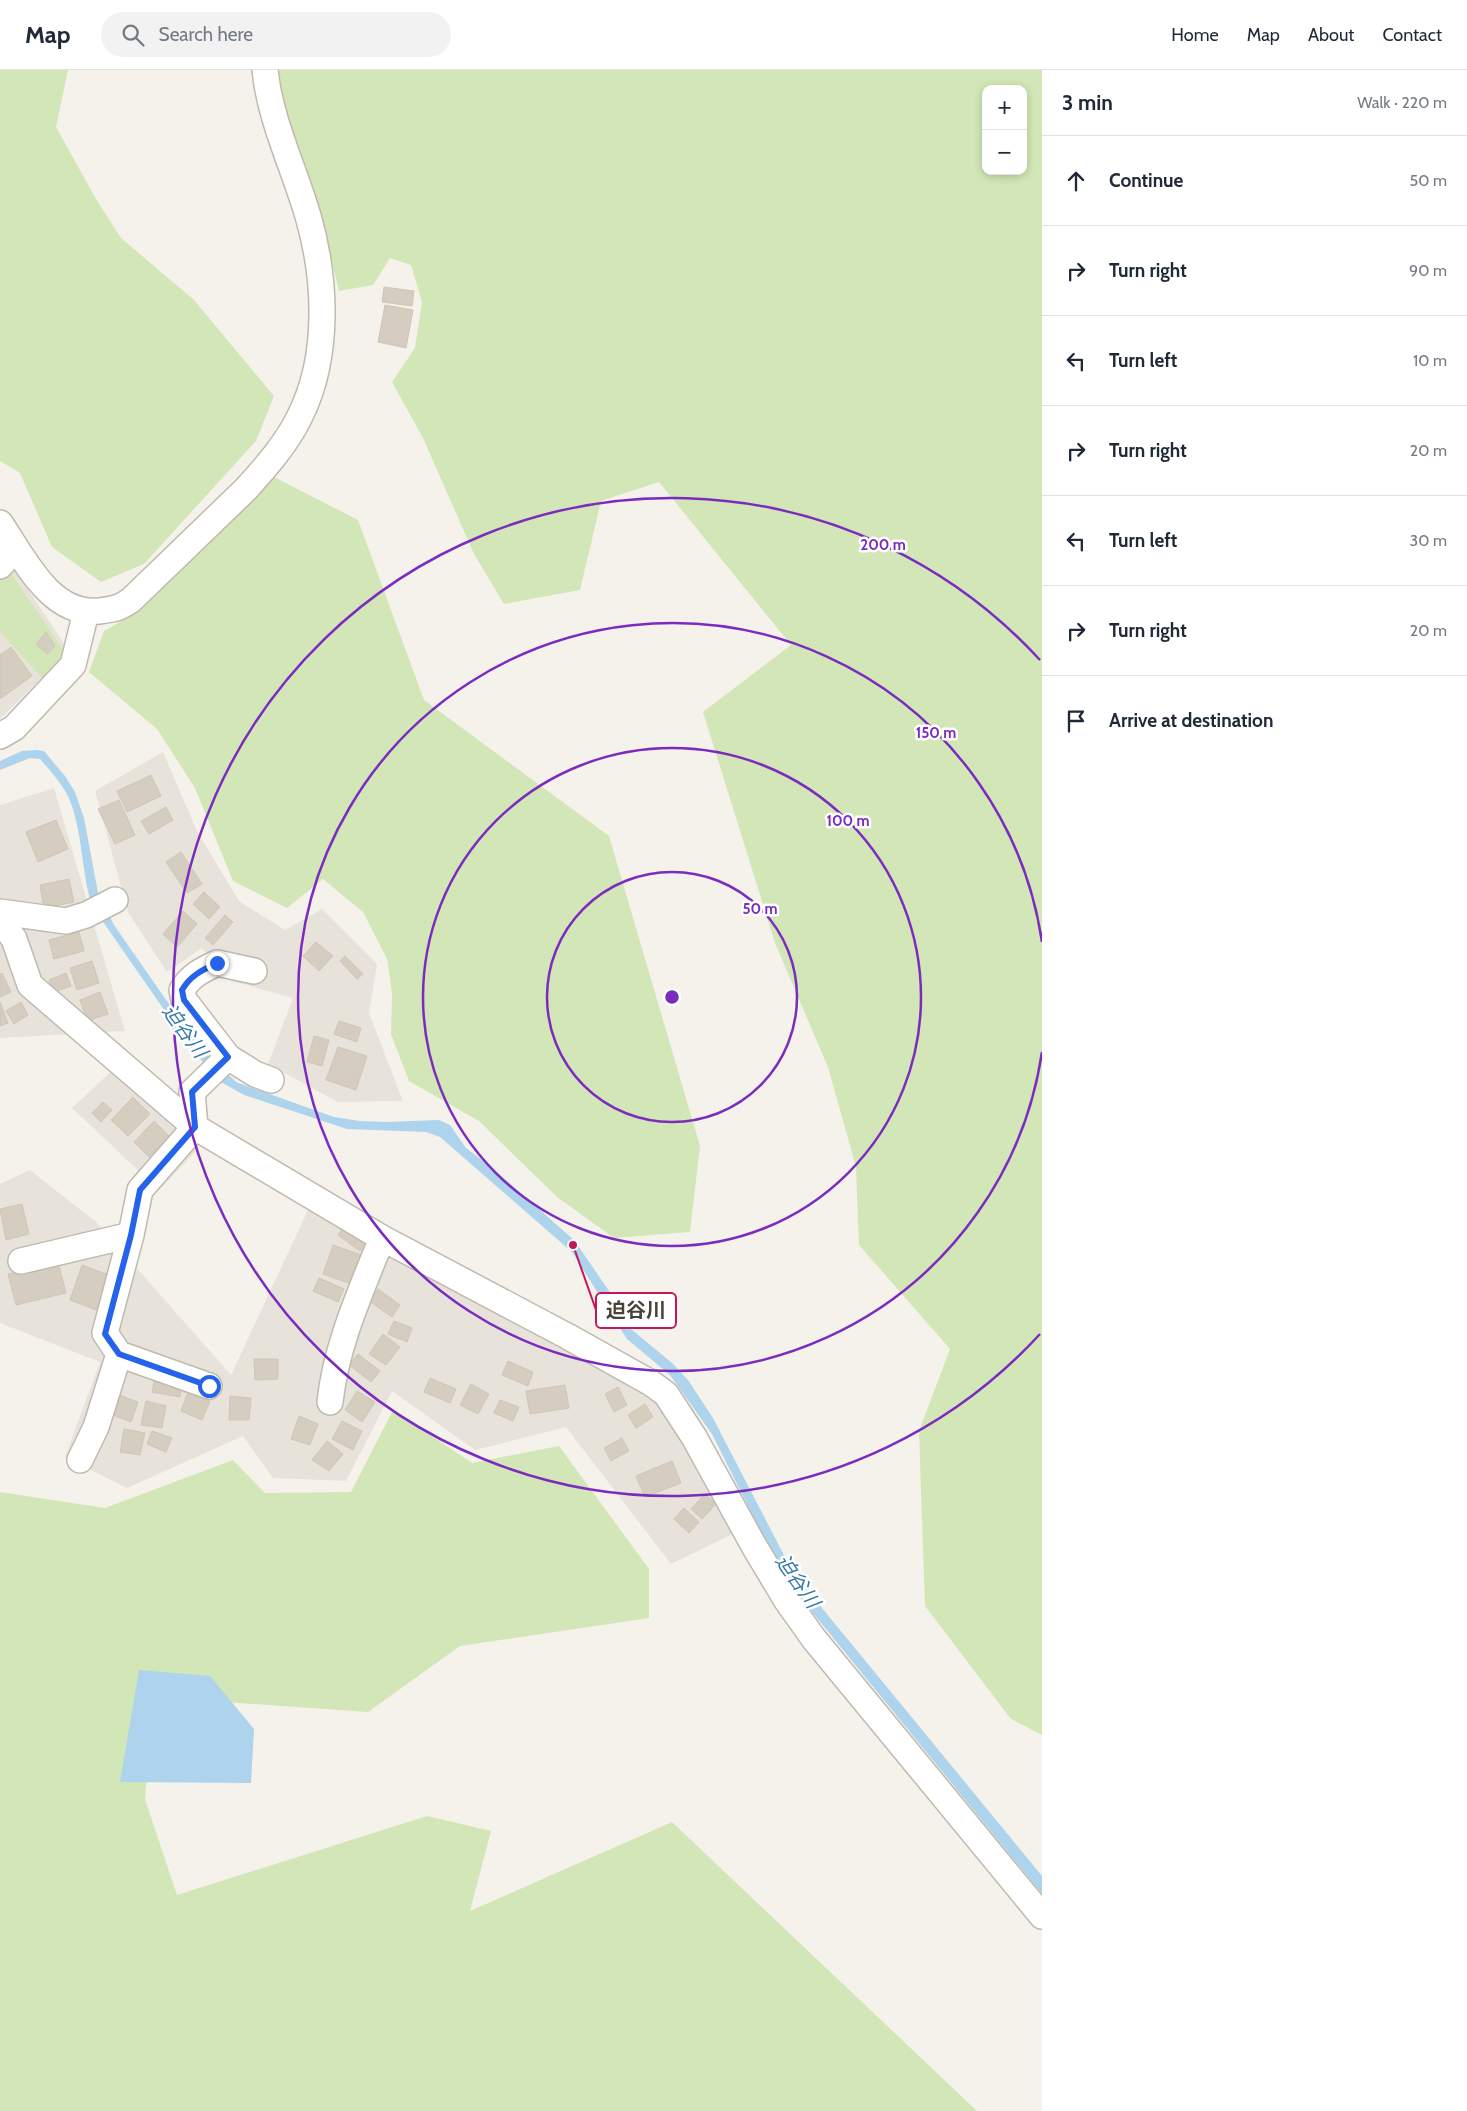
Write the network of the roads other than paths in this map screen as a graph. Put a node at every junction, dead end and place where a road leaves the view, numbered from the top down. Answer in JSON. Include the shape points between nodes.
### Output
{"nodes":[{"id":1,"x":265,"y":70,"type":"edge"},
{"id":2,"x":0,"y":524,"type":"edge"},
{"id":3,"x":16,"y":548,"type":"junction"},
{"id":4,"x":0,"y":566,"type":"edge"},
{"id":5,"x":86,"y":612,"type":"junction"},
{"id":6,"x":0,"y":736,"type":"edge"},
{"id":7,"x":103,"y":906,"type":"dead end"},
{"id":8,"x":0,"y":912,"type":"edge"},
{"id":9,"x":4,"y":936,"type":"edge"},
{"id":10,"x":254,"y":971,"type":"dead end"},
{"id":11,"x":225,"y":1059,"type":"junction"},
{"id":12,"x":271,"y":1080,"type":"dead end"},
{"id":13,"x":195,"y":1127,"type":"junction"},
{"id":14,"x":131,"y":1235,"type":"junction"},
{"id":15,"x":382,"y":1238,"type":"junction"},
{"id":16,"x":21,"y":1261,"type":"dead end"},
{"id":17,"x":119,"y":1354,"type":"junction"},
{"id":18,"x":209,"y":1386,"type":"dead end"},
{"id":19,"x":330,"y":1402,"type":"dead end"},
{"id":20,"x":80,"y":1460,"type":"dead end"},
{"id":21,"x":1042,"y":1916,"type":"edge"}],
"edges":[{"from":1,"to":5,"type":"street","via":[[274,113],[308,216],[321,284],[320,354],[313,383],[300,416],[246,489],[131,600],[118,609]]},
{"from":2,"to":3,"type":"street"},
{"from":3,"to":4,"type":"street"},
{"from":3,"to":5,"type":"street","via":[[52,596],[65,605]]},
{"from":5,"to":6,"type":"street","via":[[73,665],[14,728]]},
{"from":7,"to":8,"type":"street","via":[[66,921]]},
{"from":9,"to":13,"type":"street","via":[[30,985]]},
{"from":10,"to":11,"type":"street","via":[[217,963],[187,981],[182,990],[184,1000]]},
{"from":11,"to":12,"type":"street"},
{"from":11,"to":13,"type":"street","via":[[192,1092]]},
{"from":13,"to":14,"type":"street","via":[[140,1190]]},
{"from":13,"to":15,"type":"street"},
{"from":14,"to":16,"type":"street"},
{"from":14,"to":17,"type":"street","via":[[105,1334]]},
{"from":15,"to":19,"type":"street","via":[[349,1322],[332,1382]]},
{"from":15,"to":21,"type":"street","via":[[567,1336],[666,1394],[787,1601],[814,1639]]},
{"from":17,"to":18,"type":"street"},
{"from":17,"to":20,"type":"street","via":[[96,1427]]}]}
